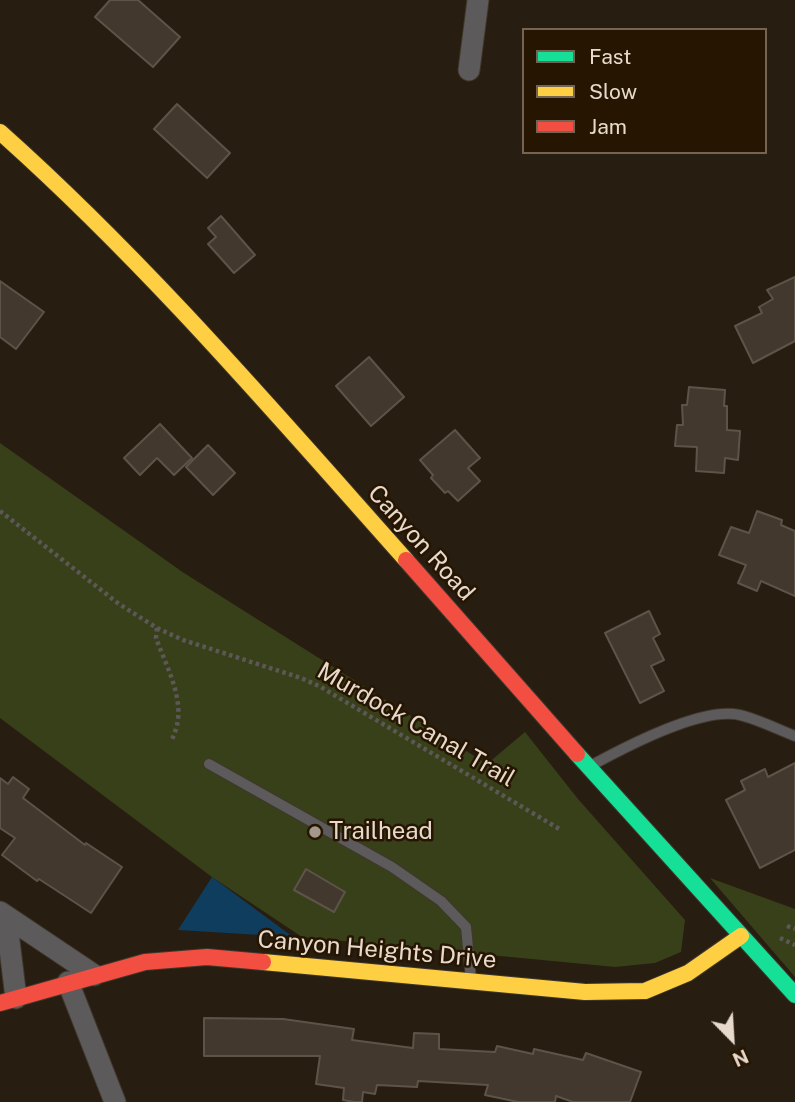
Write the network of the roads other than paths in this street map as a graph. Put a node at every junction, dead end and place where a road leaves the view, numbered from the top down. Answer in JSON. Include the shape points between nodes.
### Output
{"nodes":[{"id":1,"x":478,"y":0,"type":"edge"},
{"id":2,"x":469,"y":70,"type":"dead end"},
{"id":3,"x":0,"y":132,"type":"edge"},
{"id":4,"x":795,"y":736,"type":"edge"},
{"id":5,"x":209,"y":764,"type":"dead end"},
{"id":6,"x":589,"y":766,"type":"junction"},
{"id":7,"x":3,"y":914,"type":"edge"},
{"id":8,"x":741,"y":936,"type":"junction"},
{"id":9,"x":94,"y":975,"type":"junction"},
{"id":10,"x":68,"y":982,"type":"junction"},
{"id":11,"x":471,"y":982,"type":"junction"},
{"id":12,"x":795,"y":995,"type":"edge"},
{"id":13,"x":8,"y":1001,"type":"edge"},
{"id":14,"x":115,"y":1102,"type":"edge"}],
"edges":[{"from":1,"to":2,"type":"street"},
{"from":3,"to":6,"type":"main road","name":"Canyon Road","via":[[51,175],[140,266]]},
{"from":4,"to":6,"type":"lane","via":[[734,714],[695,719]]},
{"from":5,"to":11,"type":"lane","via":[[392,867],[441,901],[466,927]]},
{"from":6,"to":8,"type":"main road","name":"Canyon Road"},
{"from":7,"to":9,"type":"street"},
{"from":7,"to":13,"type":"street"},
{"from":8,"to":11,"type":"main road","name":"Canyon Heights Drive","via":[[688,973],[645,991],[585,992]]},
{"from":8,"to":12,"type":"main road","name":"Canyon Road"},
{"from":9,"to":10,"type":"main road","name":"Canyon Heights Drive"},
{"from":9,"to":11,"type":"main road","name":"Canyon Heights Drive","via":[[145,962],[207,957]]},
{"from":10,"to":13,"type":"main road","name":"Canyon Heights Drive"},
{"from":10,"to":14,"type":"street"}]}
